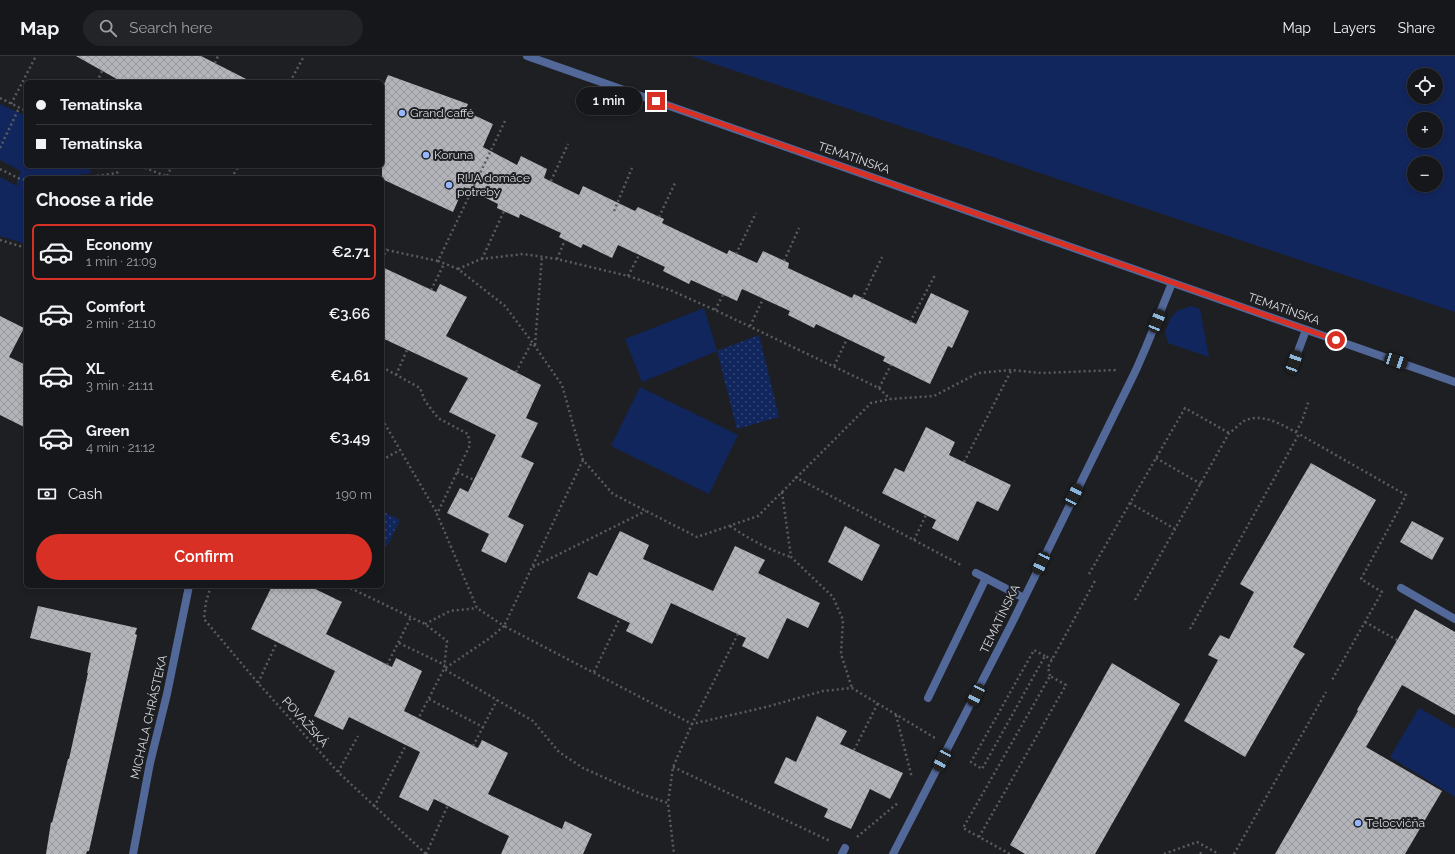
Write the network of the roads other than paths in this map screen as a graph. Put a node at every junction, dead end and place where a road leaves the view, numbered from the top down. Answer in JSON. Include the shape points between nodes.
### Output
{"nodes":[{"id":1,"x":527,"y":56,"type":"edge"},
{"id":2,"x":1172,"y":283,"type":"junction"},
{"id":3,"x":1306,"y":330,"type":"junction"},
{"id":4,"x":1294,"y":362,"type":"dead end"},
{"id":5,"x":1455,"y":382,"type":"edge"},
{"id":6,"x":976,"y":573,"type":"road end"},
{"id":7,"x":986,"y":578,"type":"junction"},
{"id":8,"x":189,"y":588,"type":"edge"},
{"id":9,"x":1401,"y":588,"type":"dead end"},
{"id":10,"x":1024,"y":598,"type":"junction"},
{"id":11,"x":1455,"y":619,"type":"edge"},
{"id":12,"x":928,"y":698,"type":"dead end"},
{"id":13,"x":133,"y":854,"type":"edge"},
{"id":14,"x":893,"y":854,"type":"edge"}],
"edges":[{"from":1,"to":2,"type":"street","name":"TEMATÍNSKA"},
{"from":2,"to":3,"type":"street","name":"TEMATÍNSKA"},
{"from":2,"to":10,"type":"street","name":"TEMATÍNSKA","via":[[1136,370]]},
{"from":3,"to":4,"type":"street"},
{"from":3,"to":5,"type":"street","name":"TEMATÍNSKA"},
{"from":6,"to":7,"type":"street"},
{"from":7,"to":10,"type":"street"},
{"from":7,"to":12,"type":"street"},
{"from":8,"to":13,"type":"street","name":"MICHALA CHRÁSTEKA"},
{"from":9,"to":11,"type":"street"},
{"from":10,"to":14,"type":"street","name":"TEMATÍNSKA"}]}
